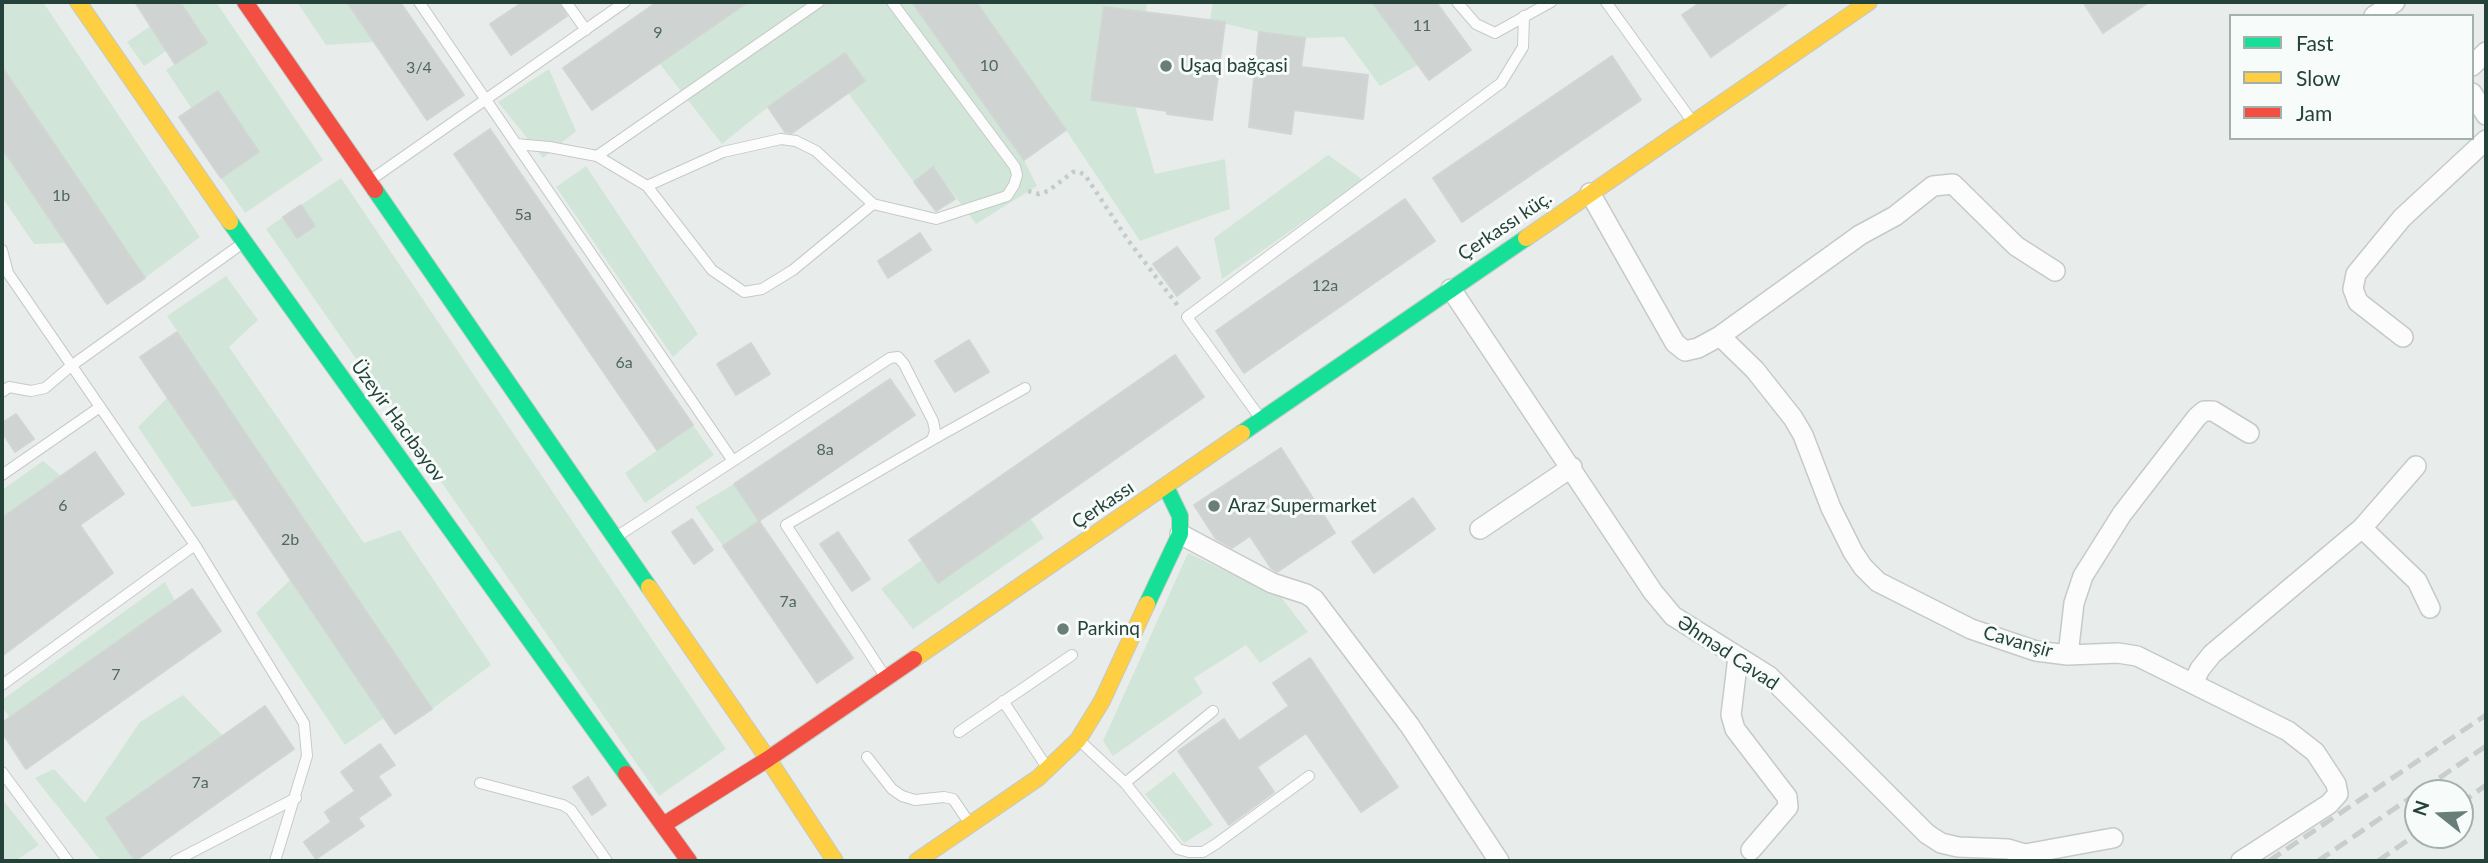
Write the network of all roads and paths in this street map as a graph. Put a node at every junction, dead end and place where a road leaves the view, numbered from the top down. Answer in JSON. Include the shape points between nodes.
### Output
{"nodes":[{"id":1,"x":78,"y":2,"type":"edge"},
{"id":2,"x":245,"y":2,"type":"edge"},
{"id":3,"x":419,"y":2,"type":"edge"},
{"id":4,"x":566,"y":2,"type":"edge"},
{"id":5,"x":625,"y":2,"type":"edge"},
{"id":6,"x":819,"y":2,"type":"edge"},
{"id":7,"x":892,"y":2,"type":"edge"},
{"id":8,"x":1457,"y":2,"type":"edge"},
{"id":9,"x":1551,"y":2,"type":"edge"},
{"id":10,"x":1606,"y":2,"type":"edge"},
{"id":11,"x":1869,"y":2,"type":"edge"},
{"id":12,"x":2395,"y":2,"type":"edge"},
{"id":13,"x":2377,"y":14,"type":"edge"},
{"id":14,"x":1524,"y":16,"type":"junction"},
{"id":15,"x":586,"y":30,"type":"junction"},
{"id":16,"x":2474,"y":96,"type":"edge"},
{"id":17,"x":486,"y":101,"type":"junction"},
{"id":18,"x":2486,"y":115,"type":"edge"},
{"id":19,"x":1693,"y":122,"type":"junction"},
{"id":20,"x":2486,"y":140,"type":"edge"},
{"id":21,"x":516,"y":144,"type":"junction"},
{"id":22,"x":597,"y":156,"type":"junction"},
{"id":23,"x":369,"y":181,"type":"junction"},
{"id":24,"x":647,"y":186,"type":"junction"},
{"id":25,"x":1014,"y":186,"type":"junction"},
{"id":26,"x":1590,"y":193,"type":"junction"},
{"id":27,"x":873,"y":204,"type":"junction"},
{"id":28,"x":244,"y":242,"type":"junction"},
{"id":29,"x":2,"y":250,"type":"edge"},
{"id":30,"x":2054,"y":271,"type":"dead end"},
{"id":31,"x":5,"y":275,"type":"edge"},
{"id":32,"x":1451,"y":289,"type":"junction"},
{"id":33,"x":1187,"y":317,"type":"junction"},
{"id":34,"x":1720,"y":336,"type":"junction"},
{"id":35,"x":2403,"y":337,"type":"dead end"},
{"id":36,"x":71,"y":366,"type":"junction"},
{"id":37,"x":1026,"y":388,"type":"dead end"},
{"id":38,"x":2,"y":392,"type":"edge"},
{"id":39,"x":100,"y":407,"type":"junction"},
{"id":40,"x":1261,"y":420,"type":"junction"},
{"id":41,"x":2249,"y":433,"type":"dead end"},
{"id":42,"x":932,"y":440,"type":"junction"},
{"id":43,"x":733,"y":461,"type":"junction"},
{"id":44,"x":2416,"y":466,"type":"dead end"},
{"id":45,"x":1572,"y":467,"type":"junction"},
{"id":46,"x":2,"y":475,"type":"edge"},
{"id":47,"x":1167,"y":487,"type":"junction"},
{"id":48,"x":2362,"y":528,"type":"junction"},
{"id":49,"x":1480,"y":529,"type":"dead end"},
{"id":50,"x":1180,"y":534,"type":"junction"},
{"id":51,"x":615,"y":538,"type":"junction"},
{"id":52,"x":195,"y":545,"type":"junction"},
{"id":53,"x":2430,"y":608,"type":"dead end"},
{"id":54,"x":1072,"y":655,"type":"dead end"},
{"id":55,"x":2068,"y":655,"type":"junction"},
{"id":56,"x":1738,"y":657,"type":"junction"},
{"id":57,"x":886,"y":678,"type":"junction"},
{"id":58,"x":2193,"y":683,"type":"junction"},
{"id":59,"x":2,"y":685,"type":"edge"},
{"id":60,"x":1003,"y":701,"type":"junction"},
{"id":61,"x":1213,"y":711,"type":"dead end"},
{"id":62,"x":959,"y":732,"type":"dead end"},
{"id":63,"x":1078,"y":740,"type":"junction"},
{"id":64,"x":867,"y":757,"type":"dead end"},
{"id":65,"x":768,"y":759,"type":"junction"},
{"id":66,"x":1048,"y":769,"type":"junction"},
{"id":67,"x":2,"y":772,"type":"edge"},
{"id":68,"x":1309,"y":776,"type":"dead end"},
{"id":69,"x":480,"y":783,"type":"dead end"},
{"id":70,"x":1125,"y":783,"type":"junction"},
{"id":71,"x":296,"y":798,"type":"junction"},
{"id":72,"x":971,"y":824,"type":"junction"},
{"id":73,"x":663,"y":825,"type":"junction"},
{"id":74,"x":2113,"y":838,"type":"dead end"},
{"id":75,"x":1751,"y":850,"type":"dead end"},
{"id":76,"x":827,"y":858,"type":"edge"},
{"id":77,"x":2027,"y":858,"type":"edge"},
{"id":78,"x":68,"y":861,"type":"edge"},
{"id":79,"x":174,"y":861,"type":"edge"},
{"id":80,"x":275,"y":861,"type":"edge"},
{"id":81,"x":607,"y":861,"type":"edge"},
{"id":82,"x":689,"y":861,"type":"edge"},
{"id":83,"x":917,"y":861,"type":"edge"},
{"id":84,"x":1499,"y":861,"type":"edge"},
{"id":85,"x":2241,"y":861,"type":"edge"}],
"edges":[{"from":1,"to":28,"type":"street","name":"Üzeyir Hacıbəyov"},
{"from":2,"to":23,"type":"street"},
{"from":3,"to":17,"type":"lane"},
{"from":4,"to":15,"type":"lane"},
{"from":5,"to":15,"type":"lane"},
{"from":6,"to":22,"type":"lane"},
{"from":7,"to":25,"type":"lane","via":[[1015,167]]},
{"from":8,"to":14,"type":"lane","via":[[1476,24],[1495,33]]},
{"from":9,"to":14,"type":"lane"},
{"from":10,"to":19,"type":"lane"},
{"from":11,"to":19,"type":"street","name":"Çerkassı küç."},
{"from":12,"to":13,"type":"street"},
{"from":14,"to":33,"type":"lane","via":[[1523,47],[1501,83]]},
{"from":15,"to":17,"type":"lane"},
{"from":16,"to":18,"type":"street"},
{"from":17,"to":21,"type":"lane"},
{"from":17,"to":23,"type":"lane"},
{"from":19,"to":26,"type":"street","name":"Çerkassı küç."},
{"from":20,"to":35,"type":"street","via":[[2402,218],[2356,274],[2353,289],[2358,302]]},
{"from":21,"to":22,"type":"lane"},
{"from":21,"to":43,"type":"lane"},
{"from":22,"to":24,"type":"lane"},
{"from":23,"to":51,"type":"street"},
{"from":24,"to":27,"type":"lane","via":[[723,152],[781,139],[816,151]]},
{"from":24,"to":27,"type":"lane","via":[[712,271],[744,292],[762,289],[793,270]]},
{"from":25,"to":27,"type":"lane","via":[[1007,196],[936,219]]},
{"from":25,"to":33,"type":"path","via":[[1039,194],[1073,172],[1085,175]]},
{"from":26,"to":32,"type":"street","name":"Çerkassı küç."},
{"from":26,"to":34,"type":"street","via":[[1675,343],[1685,351]]},
{"from":28,"to":36,"type":"lane"},
{"from":28,"to":73,"type":"street","name":"Üzeyir Hacıbəyov"},
{"from":29,"to":31,"type":"lane"},
{"from":30,"to":34,"type":"street","via":[[2017,246],[1953,184],[1933,186]]},
{"from":31,"to":36,"type":"lane"},
{"from":32,"to":40,"type":"street","name":"Çerkassı küç."},
{"from":32,"to":45,"type":"street","name":"Əhməd Cavad"},
{"from":33,"to":40,"type":"lane"},
{"from":34,"to":55,"type":"street","name":"Cavanşir","via":[[1755,370],[1793,418],[1853,552],[1878,582],[1971,629]]},
{"from":36,"to":38,"type":"lane","via":[[45,388],[9,387]]},
{"from":36,"to":39,"type":"lane"},
{"from":37,"to":42,"type":"lane"},
{"from":39,"to":46,"type":"lane"},
{"from":39,"to":52,"type":"lane"},
{"from":40,"to":47,"type":"street","name":"Çerkassı küç."},
{"from":41,"to":55,"type":"street","via":[[2213,411],[2197,417],[2122,514],[2083,576],[2074,603]]},
{"from":42,"to":43,"type":"lane","via":[[933,421],[904,364],[890,358]]},
{"from":42,"to":57,"type":"lane","via":[[786,525]]},
{"from":43,"to":51,"type":"lane"},
{"from":44,"to":48,"type":"street"},
{"from":45,"to":49,"type":"street"},
{"from":45,"to":56,"type":"street","name":"Əhməd Cavad","via":[[1653,592],[1673,615]]},
{"from":47,"to":50,"type":"street","via":[[1180,516]]},
{"from":47,"to":57,"type":"street","name":"Çerkassı"},
{"from":48,"to":53,"type":"street","via":[[2417,581]]},
{"from":48,"to":58,"type":"street","via":[[2212,654]]},
{"from":50,"to":63,"type":"street","via":[[1102,701]]},
{"from":50,"to":84,"type":"street","via":[[1272,583],[1314,599],[1410,726]]},
{"from":51,"to":65,"type":"street"},
{"from":52,"to":59,"type":"lane"},
{"from":52,"to":71,"type":"lane","via":[[304,723],[307,756]]},
{"from":54,"to":60,"type":"lane"},
{"from":55,"to":58,"type":"street","name":"Cavanşir","via":[[2137,656]]},
{"from":56,"to":75,"type":"street","via":[[1731,715],[1735,729],[1787,797],[1788,807]]},
{"from":56,"to":77,"type":"street","name":"Əhməd Cavad","via":[[1788,693],[1927,834],[1941,843],[2008,849]]},
{"from":57,"to":65,"type":"street","name":"Çerkassı"},
{"from":58,"to":85,"type":"street","name":"Cavanşir","via":[[2288,731],[2315,752],[2336,783],[2338,794],[2329,804]]},
{"from":60,"to":62,"type":"lane"},
{"from":60,"to":66,"type":"lane"},
{"from":61,"to":70,"type":"lane"},
{"from":63,"to":66,"type":"street"},
{"from":63,"to":70,"type":"lane"},
{"from":64,"to":72,"type":"lane","via":[[902,796],[953,799]]},
{"from":65,"to":73,"type":"street","name":"Çerkassı"},
{"from":65,"to":76,"type":"street"},
{"from":66,"to":72,"type":"street"},
{"from":67,"to":78,"type":"lane"},
{"from":68,"to":70,"type":"lane","via":[[1203,852],[1178,849]]},
{"from":69,"to":81,"type":"lane","via":[[563,805]]},
{"from":71,"to":79,"type":"lane"},
{"from":71,"to":80,"type":"lane"},
{"from":72,"to":83,"type":"street"},
{"from":73,"to":82,"type":"street","name":"Üzeyir Hacıbəyov"},
{"from":74,"to":77,"type":"street","name":"Əhməd Cavad"}]}
